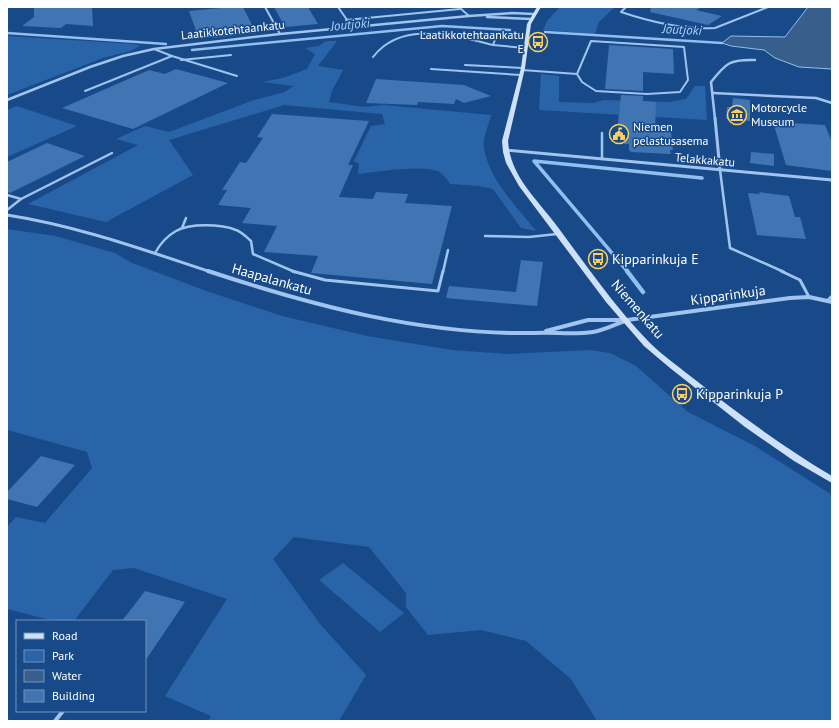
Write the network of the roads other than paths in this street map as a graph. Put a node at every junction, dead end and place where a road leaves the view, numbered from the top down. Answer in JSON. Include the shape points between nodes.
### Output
{"nodes":[{"id":1,"x":264,"y":7,"type":"edge"},
{"id":2,"x":338,"y":7,"type":"edge"},
{"id":3,"x":539,"y":7,"type":"edge"},
{"id":4,"x":626,"y":7,"type":"edge"},
{"id":5,"x":768,"y":7,"type":"edge"},
{"id":6,"x":459,"y":8,"type":"edge"},
{"id":7,"x":469,"y":16,"type":"junction"},
{"id":8,"x":532,"y":17,"type":"junction"},
{"id":9,"x":346,"y":20,"type":"junction"},
{"id":10,"x":352,"y":27,"type":"junction"},
{"id":11,"x":280,"y":34,"type":"junction"},
{"id":12,"x":496,"y":37,"type":"dead end"},
{"id":13,"x":493,"y":46,"type":"junction"},
{"id":14,"x":525,"y":48,"type":"junction"},
{"id":15,"x":154,"y":49,"type":"junction"},
{"id":16,"x":231,"y":55,"type":"dead end"},
{"id":17,"x":172,"y":56,"type":"junction"},
{"id":18,"x":373,"y":57,"type":"dead end"},
{"id":19,"x":179,"y":60,"type":"junction"},
{"id":20,"x":755,"y":60,"type":"dead end"},
{"id":21,"x":485,"y":62,"type":"dead end"},
{"id":22,"x":465,"y":64,"type":"dead end"},
{"id":23,"x":484,"y":66,"type":"junction"},
{"id":24,"x":431,"y":69,"type":"dead end"},
{"id":25,"x":522,"y":71,"type":"junction"},
{"id":26,"x":577,"y":74,"type":"junction"},
{"id":27,"x":238,"y":76,"type":"dead end"},
{"id":28,"x":85,"y":91,"type":"dead end"},
{"id":29,"x":713,"y":94,"type":"junction"},
{"id":30,"x":7,"y":100,"type":"edge"},
{"id":31,"x":832,"y":103,"type":"edge"},
{"id":32,"x":602,"y":133,"type":"dead end"},
{"id":33,"x":504,"y":150,"type":"junction"},
{"id":34,"x":112,"y":153,"type":"dead end"},
{"id":35,"x":602,"y":159,"type":"junction"},
{"id":36,"x":720,"y":170,"type":"junction"},
{"id":37,"x":832,"y":180,"type":"edge"},
{"id":38,"x":7,"y":194,"type":"edge"},
{"id":39,"x":21,"y":199,"type":"junction"},
{"id":40,"x":7,"y":210,"type":"edge"},
{"id":41,"x":7,"y":215,"type":"edge"},
{"id":42,"x":186,"y":218,"type":"dead end"},
{"id":43,"x":182,"y":228,"type":"junction"},
{"id":44,"x":559,"y":234,"type":"junction"},
{"id":45,"x":485,"y":236,"type":"dead end"},
{"id":46,"x":448,"y":250,"type":"dead end"},
{"id":47,"x":155,"y":253,"type":"junction"},
{"id":48,"x":832,"y":296,"type":"edge"},
{"id":49,"x":809,"y":297,"type":"junction"},
{"id":50,"x":830,"y":301,"type":"edge"},
{"id":51,"x":627,"y":320,"type":"junction"},
{"id":52,"x":538,"y":333,"type":"junction"},
{"id":53,"x":832,"y":480,"type":"edge"},
{"id":54,"x":62,"y":712,"type":"edge"},
{"id":55,"x":55,"y":721,"type":"edge"}],
"edges":[{"from":1,"to":11,"type":"lane"},
{"from":2,"to":9,"type":"lane"},
{"from":3,"to":8,"type":"street"},
{"from":4,"to":5,"type":"lane","via":[[621,12],[680,26],[706,29],[715,28]]},
{"from":6,"to":7,"type":"lane"},
{"from":6,"to":9,"type":"lane"},
{"from":7,"to":8,"type":"street","name":"Laatikkotehtaankatu"},
{"from":7,"to":8,"type":"street","name":"Laatikkotehtaankatu","via":[[512,13]]},
{"from":7,"to":10,"type":"street","name":"Laatikkotehtaankatu"},
{"from":8,"to":14,"type":"street"},
{"from":9,"to":10,"type":"lane"},
{"from":10,"to":11,"type":"street","name":"Laatikkotehtaankatu"},
{"from":11,"to":15,"type":"street","name":"Laatikkotehtaankatu"},
{"from":12,"to":13,"type":"lane"},
{"from":13,"to":14,"type":"lane"},
{"from":13,"to":18,"type":"lane","via":[[462,38],[420,35],[393,39],[379,47]]},
{"from":14,"to":25,"type":"street"},
{"from":15,"to":17,"type":"lane"},
{"from":15,"to":30,"type":"street","name":"Laatikkotehtaankatu","via":[[90,67]]},
{"from":16,"to":19,"type":"lane"},
{"from":17,"to":19,"type":"lane"},
{"from":17,"to":28,"type":"lane"},
{"from":19,"to":27,"type":"lane"},
{"from":20,"to":29,"type":"street","via":[[728,61],[711,82]]},
{"from":21,"to":23,"type":"lane"},
{"from":22,"to":23,"type":"lane"},
{"from":23,"to":25,"type":"lane"},
{"from":24,"to":25,"type":"lane"},
{"from":25,"to":26,"type":"lane"},
{"from":25,"to":33,"type":"street"},
{"from":26,"to":26,"type":"lane","via":[[582,82],[596,91],[680,92],[688,80],[684,47],[591,41]]},
{"from":29,"to":31,"type":"street","via":[[816,98]]},
{"from":29,"to":36,"type":"street"},
{"from":32,"to":35,"type":"lane"},
{"from":33,"to":35,"type":"street","name":"Telakkakatu"},
{"from":33,"to":44,"type":"street","name":"Niemenkatu","via":[[513,170]]},
{"from":34,"to":39,"type":"lane"},
{"from":35,"to":36,"type":"street","name":"Telakkakatu"},
{"from":36,"to":37,"type":"street","name":"Telakkakatu"},
{"from":36,"to":49,"type":"lane","via":[[730,248],[800,280]]},
{"from":38,"to":39,"type":"lane"},
{"from":39,"to":40,"type":"lane"},
{"from":41,"to":47,"type":"street","name":"Haapalankatu","via":[[79,228]]},
{"from":42,"to":43,"type":"lane"},
{"from":43,"to":46,"type":"lane","via":[[219,226],[237,230],[250,241],[253,254],[273,266],[306,276],[438,291]]},
{"from":43,"to":47,"type":"lane","via":[[161,243]]},
{"from":44,"to":45,"type":"lane"},
{"from":44,"to":51,"type":"street","name":"Niemenkatu"},
{"from":47,"to":52,"type":"street","name":"Haapalankatu","via":[[281,294],[390,320],[457,331]]},
{"from":48,"to":50,"type":"lane"},
{"from":49,"to":50,"type":"street","name":"Kipparinkuja"},
{"from":49,"to":51,"type":"street","name":"Kipparinkuja"},
{"from":51,"to":52,"type":"street","name":"Haapalankatu","via":[[588,320]]},
{"from":51,"to":52,"type":"street","name":"Haapalankatu","via":[[594,332]]},
{"from":51,"to":53,"type":"street","name":"Niemenkatu","via":[[647,344],[734,416]]},
{"from":54,"to":55,"type":"lane"}]}
